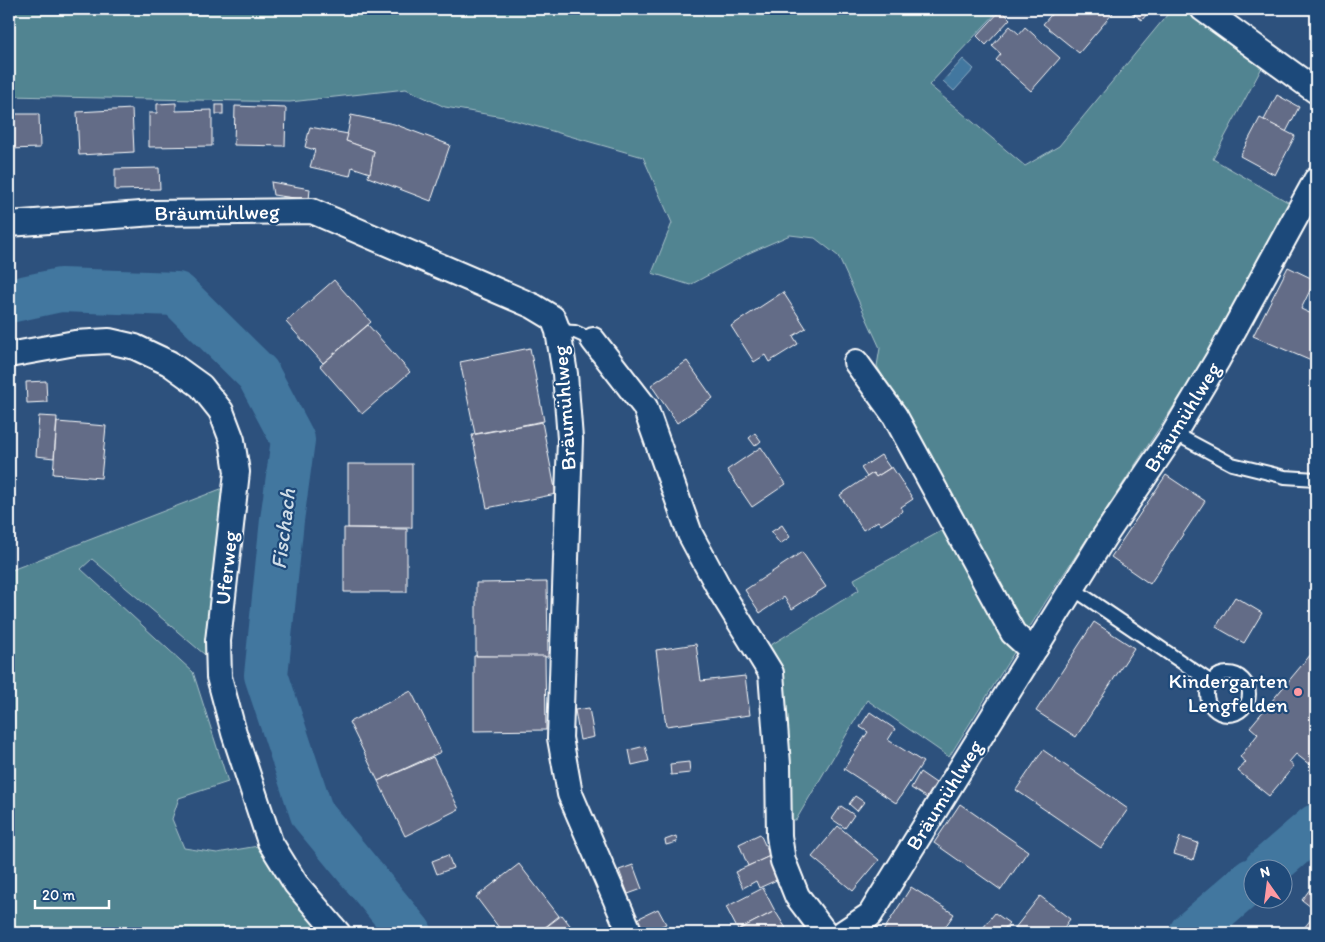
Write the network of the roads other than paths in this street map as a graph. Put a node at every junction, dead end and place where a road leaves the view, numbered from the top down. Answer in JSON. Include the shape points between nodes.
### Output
{"nodes":[{"id":1,"x":1203,"y":9,"type":"edge"},
{"id":2,"x":1316,"y":91,"type":"edge"},
{"id":3,"x":1316,"y":180,"type":"edge"},
{"id":4,"x":9,"y":224,"type":"edge"},
{"id":5,"x":558,"y":331,"type":"junction"},
{"id":6,"x":593,"y":340,"type":"joint"},
{"id":7,"x":9,"y":355,"type":"edge"},
{"id":8,"x":856,"y":362,"type":"dead end"},
{"id":9,"x":1174,"y":433,"type":"junction"},
{"id":10,"x":1316,"y":479,"type":"edge"},
{"id":11,"x":1072,"y":588,"type":"junction"},
{"id":12,"x":1036,"y":647,"type":"junction"},
{"id":13,"x":1211,"y":682,"type":"dead end"},
{"id":14,"x":338,"y":933,"type":"edge"},
{"id":15,"x":630,"y":933,"type":"edge"},
{"id":16,"x":825,"y":933,"type":"edge"},
{"id":17,"x":843,"y":933,"type":"edge"}],
"edges":[{"from":1,"to":2,"type":"street"},
{"from":3,"to":9,"type":"street","name":"Bräumühlweg"},
{"from":4,"to":5,"type":"street","name":"Bräumühlweg","via":[[154,213],[312,211],[533,306],[553,318]]},
{"from":5,"to":6,"type":"lane","via":[[575,332]]},
{"from":5,"to":15,"type":"street","name":"Bräumühlweg","via":[[570,438],[560,738],[570,794]]},
{"from":6,"to":16,"type":"street","via":[[644,407],[690,534],[771,673],[783,862],[797,896]]},
{"from":7,"to":14,"type":"street","name":"Uferweg","via":[[92,342],[109,341],[135,347],[169,363],[201,386],[221,411],[232,440],[237,472],[218,641],[219,677],[270,842],[296,884]]},
{"from":8,"to":12,"type":"street","via":[[895,416],[1013,633],[1025,644]]},
{"from":9,"to":10,"type":"lane","via":[[1232,464],[1285,477]]},
{"from":9,"to":11,"type":"street","name":"Bräumühlweg"},
{"from":11,"to":12,"type":"street","name":"Bräumühlweg"},
{"from":11,"to":13,"type":"lane"},
{"from":12,"to":17,"type":"street","name":"Bräumühlweg","via":[[870,915]]}]}
